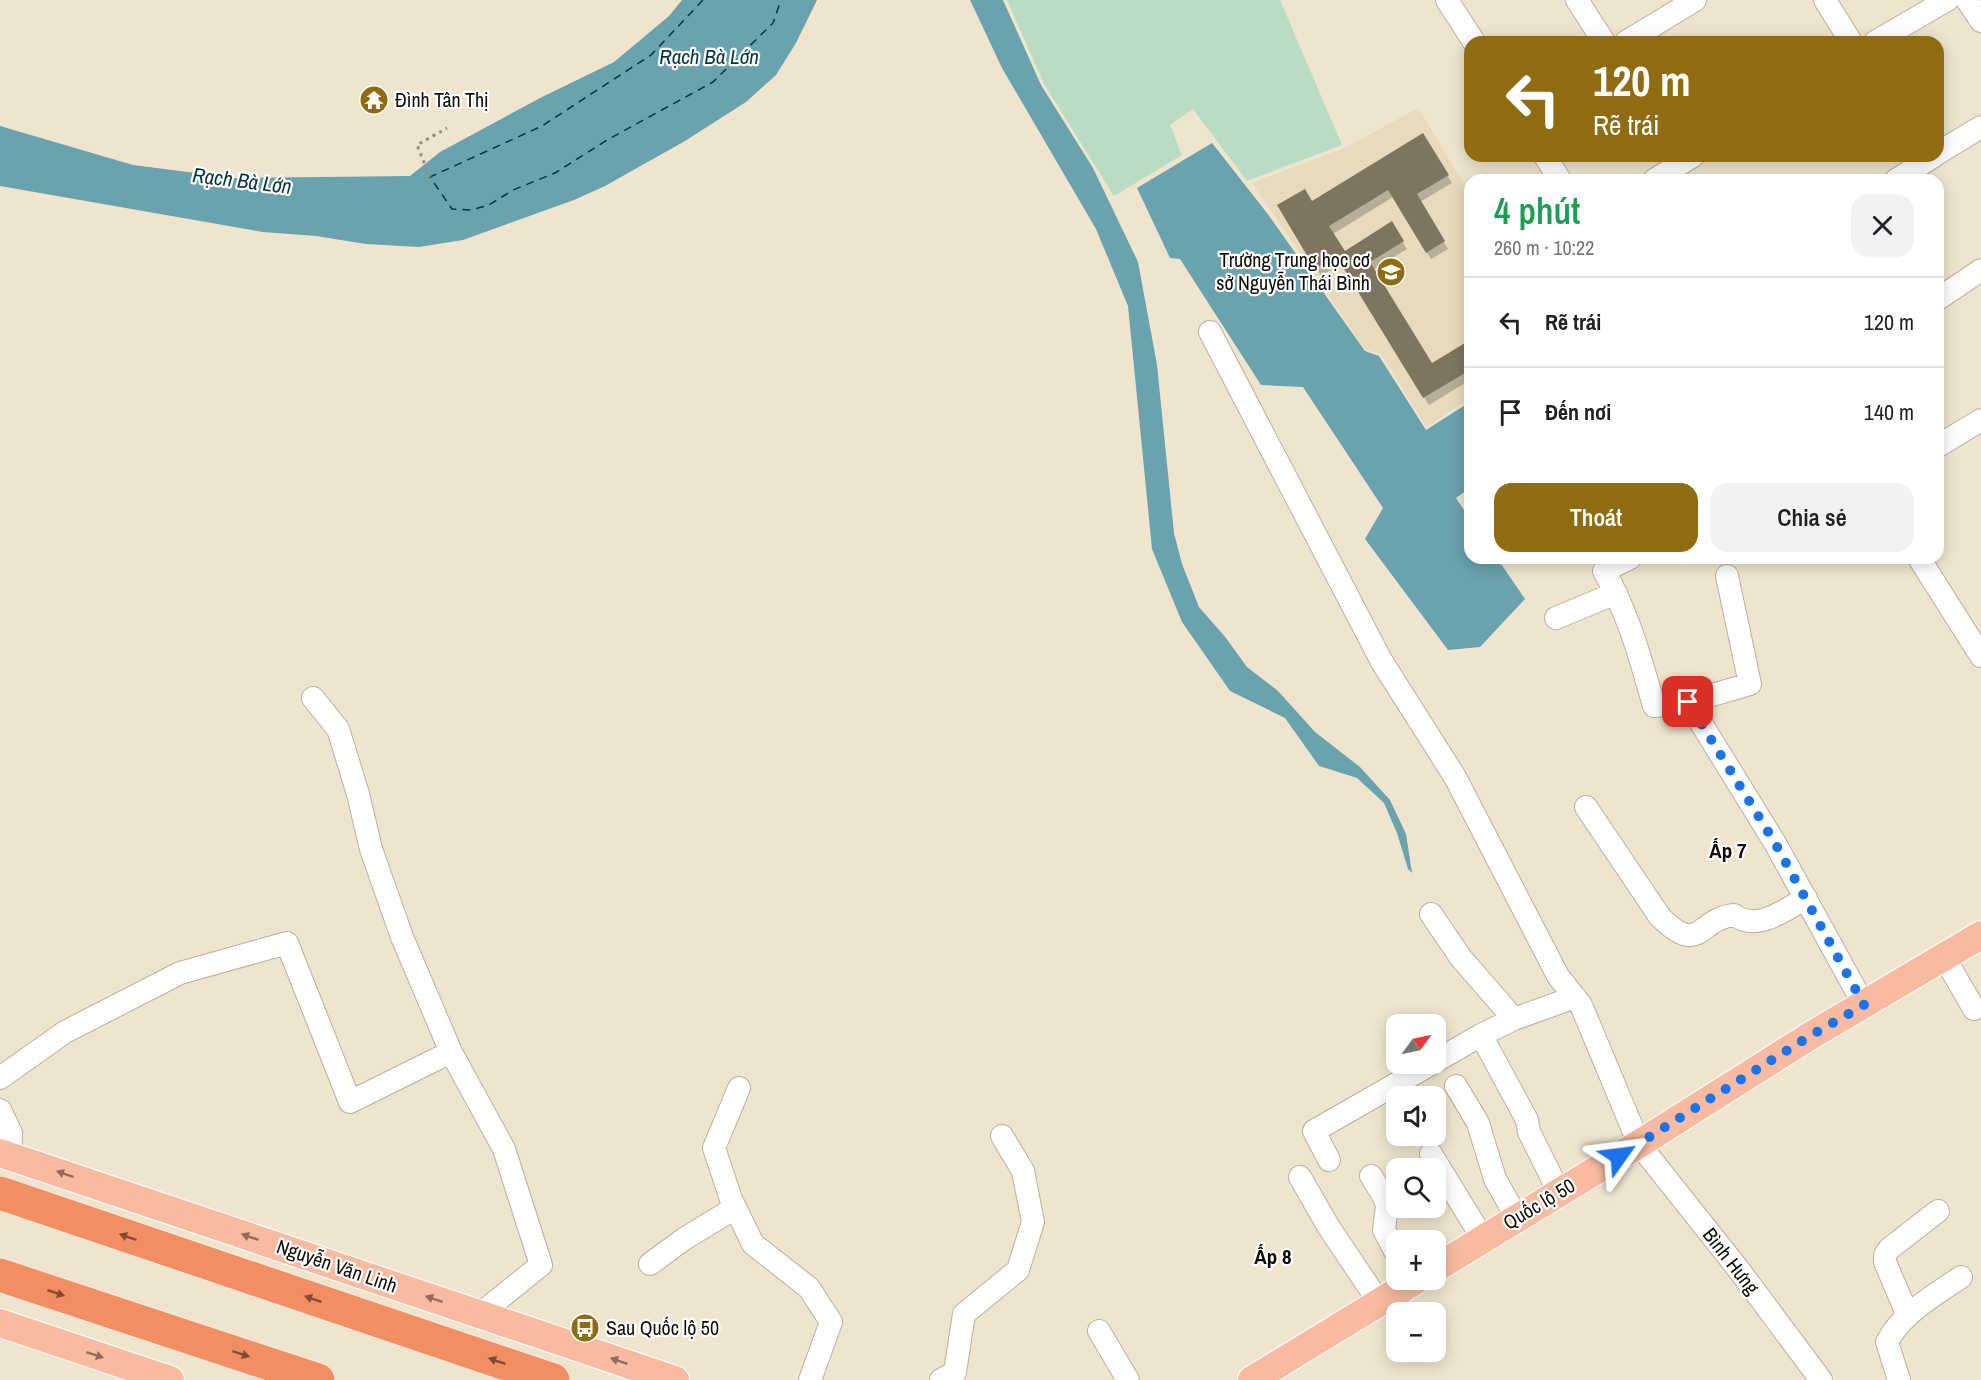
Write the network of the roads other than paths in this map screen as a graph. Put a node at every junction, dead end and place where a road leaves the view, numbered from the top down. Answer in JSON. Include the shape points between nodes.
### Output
{"nodes":[{"id":1,"x":1447,"y":0,"type":"edge"},
{"id":2,"x":1577,"y":0,"type":"edge"},
{"id":3,"x":1695,"y":0,"type":"edge"},
{"id":4,"x":1825,"y":0,"type":"edge"},
{"id":5,"x":1947,"y":0,"type":"edge"},
{"id":6,"x":1967,"y":0,"type":"edge"},
{"id":7,"x":1981,"y":21,"type":"edge"},
{"id":8,"x":1469,"y":36,"type":"edge"},
{"id":9,"x":1600,"y":36,"type":"edge"},
{"id":10,"x":1636,"y":36,"type":"edge"},
{"id":11,"x":1847,"y":36,"type":"edge"},
{"id":12,"x":1885,"y":36,"type":"edge"},
{"id":13,"x":1981,"y":128,"type":"edge"},
{"id":14,"x":1944,"y":150,"type":"edge"},
{"id":15,"x":1924,"y":162,"type":"edge"},
{"id":16,"x":1684,"y":164,"type":"edge"},
{"id":17,"x":1665,"y":174,"type":"edge"},
{"id":18,"x":1906,"y":174,"type":"edge"},
{"id":19,"x":1981,"y":270,"type":"edge"},
{"id":20,"x":1944,"y":295,"type":"edge"},
{"id":21,"x":1210,"y":332,"type":"dead end"},
{"id":22,"x":1981,"y":420,"type":"edge"},
{"id":23,"x":1944,"y":442,"type":"edge"},
{"id":24,"x":1618,"y":564,"type":"edge"},
{"id":25,"x":1923,"y":564,"type":"edge"},
{"id":26,"x":1727,"y":576,"type":"dead end"},
{"id":27,"x":1616,"y":593,"type":"junction"},
{"id":28,"x":1556,"y":618,"type":"dead end"},
{"id":29,"x":1980,"y":651,"type":"edge"},
{"id":30,"x":313,"y":698,"type":"dead end"},
{"id":31,"x":1688,"y":702,"type":"junction"},
{"id":32,"x":1586,"y":807,"type":"dead end"},
{"id":33,"x":1806,"y":898,"type":"junction"},
{"id":34,"x":1431,"y":914,"type":"dead end"},
{"id":35,"x":1981,"y":935,"type":"edge"},
{"id":36,"x":1944,"y":957,"type":"junction"},
{"id":37,"x":1575,"y":997,"type":"junction"},
{"id":38,"x":1864,"y":1005,"type":"junction"},
{"id":39,"x":1974,"y":1009,"type":"dead end"},
{"id":40,"x":1514,"y":1019,"type":"junction"},
{"id":41,"x":1481,"y":1035,"type":"junction"},
{"id":42,"x":451,"y":1052,"type":"junction"},
{"id":43,"x":1446,"y":1055,"type":"edge"},
{"id":44,"x":1414,"y":1074,"type":"edge"},
{"id":45,"x":0,"y":1078,"type":"edge"},
{"id":46,"x":1456,"y":1086,"type":"dead end"},
{"id":47,"x":739,"y":1088,"type":"dead end"},
{"id":48,"x":0,"y":1110,"type":"edge"},
{"id":49,"x":1002,"y":1136,"type":"dead end"},
{"id":50,"x":1639,"y":1144,"type":"junction"},
{"id":51,"x":5,"y":1154,"type":"edge"},
{"id":52,"x":1431,"y":1154,"type":"dead end"},
{"id":53,"x":1329,"y":1160,"type":"dead end"},
{"id":54,"x":1371,"y":1176,"type":"dead end"},
{"id":55,"x":1300,"y":1177,"type":"dead end"},
{"id":56,"x":1559,"y":1192,"type":"junction"},
{"id":57,"x":0,"y":1193,"type":"edge"},
{"id":58,"x":735,"y":1208,"type":"junction"},
{"id":59,"x":1938,"y":1211,"type":"dead end"},
{"id":60,"x":1518,"y":1218,"type":"junction"},
{"id":61,"x":1386,"y":1234,"type":"edge"},
{"id":62,"x":1483,"y":1239,"type":"junction"},
{"id":63,"x":1446,"y":1261,"type":"edge"},
{"id":64,"x":651,"y":1264,"type":"dead end"},
{"id":65,"x":0,"y":1275,"type":"edge"},
{"id":66,"x":1961,"y":1277,"type":"dead end"},
{"id":67,"x":1398,"y":1290,"type":"edge"},
{"id":68,"x":1379,"y":1302,"type":"junction"},
{"id":69,"x":480,"y":1314,"type":"junction"},
{"id":70,"x":1908,"y":1316,"type":"junction"},
{"id":71,"x":0,"y":1323,"type":"edge"},
{"id":72,"x":1099,"y":1331,"type":"dead end"},
{"id":73,"x":170,"y":1380,"type":"edge"},
{"id":74,"x":318,"y":1380,"type":"edge"},
{"id":75,"x":553,"y":1380,"type":"edge"},
{"id":76,"x":675,"y":1380,"type":"edge"},
{"id":77,"x":810,"y":1380,"type":"edge"},
{"id":78,"x":941,"y":1380,"type":"edge"},
{"id":79,"x":1128,"y":1380,"type":"edge"},
{"id":80,"x":1252,"y":1380,"type":"edge"},
{"id":81,"x":1821,"y":1380,"type":"edge"},
{"id":82,"x":1899,"y":1380,"type":"edge"}],
"edges":[{"from":1,"to":8,"type":"street"},
{"from":2,"to":9,"type":"street"},
{"from":3,"to":10,"type":"street"},
{"from":4,"to":11,"type":"street"},
{"from":5,"to":12,"type":"street"},
{"from":6,"to":7,"type":"street"},
{"from":13,"to":14,"type":"street"},
{"from":15,"to":18,"type":"street"},
{"from":16,"to":17,"type":"street"},
{"from":19,"to":20,"type":"street"},
{"from":21,"to":37,"type":"street","name":"Bình Hưng","via":[[1382,662],[1455,777],[1558,976]]},
{"from":22,"to":23,"type":"street"},
{"from":24,"to":27,"type":"street","via":[[1604,571]]},
{"from":25,"to":29,"type":"street"},
{"from":26,"to":31,"type":"street","via":[[1750,684]]},
{"from":27,"to":28,"type":"street"},
{"from":27,"to":31,"type":"street","via":[[1634,635],[1654,706]]},
{"from":30,"to":42,"type":"street","via":[[338,729],[371,849],[398,926]]},
{"from":31,"to":33,"type":"street"},
{"from":32,"to":33,"type":"street","via":[[1660,917],[1682,935],[1694,935],[1726,916],[1753,923],[1764,921]]},
{"from":33,"to":38,"type":"street"},
{"from":34,"to":40,"type":"street","via":[[1461,958]]},
{"from":35,"to":36,"type":"main road","name":"Quốc lộ 50"},
{"from":36,"to":38,"type":"main road","name":"Quốc lộ 50"},
{"from":36,"to":39,"type":"street"},
{"from":37,"to":40,"type":"street"},
{"from":37,"to":50,"type":"street","name":"Bình Hưng"},
{"from":38,"to":50,"type":"main road","name":"Quốc lộ 50"},
{"from":40,"to":41,"type":"street"},
{"from":41,"to":43,"type":"street"},
{"from":41,"to":56,"type":"street","via":[[1527,1120],[1529,1132]]},
{"from":42,"to":45,"type":"street","via":[[350,1102],[288,943],[180,974],[65,1032]]},
{"from":42,"to":69,"type":"street","via":[[504,1149],[541,1265]]},
{"from":44,"to":53,"type":"street","via":[[1314,1131]]},
{"from":46,"to":60,"type":"street","via":[[1478,1122],[1495,1179]]},
{"from":47,"to":58,"type":"street","via":[[714,1148]]},
{"from":48,"to":51,"type":"street","via":[[11,1132]]},
{"from":49,"to":78,"type":"street","via":[[1023,1171],[1033,1222],[1018,1270],[964,1314],[955,1372]]},
{"from":50,"to":56,"type":"main road","name":"Quốc lộ 50"},
{"from":50,"to":81,"type":"street","name":"Bình Hưng"},
{"from":69,"to":51,"type":"main road","name":"Nguyễn Văn Linh","one_way":true},
{"from":52,"to":62,"type":"street"},
{"from":54,"to":61,"type":"street","via":[[1387,1206]]},
{"from":55,"to":68,"type":"street"},
{"from":56,"to":60,"type":"main road","name":"Quốc lộ 50"},
{"from":75,"to":57,"type":"highway","name":"Nguyễn Văn Linh","one_way":true},
{"from":58,"to":64,"type":"street"},
{"from":58,"to":77,"type":"street","via":[[753,1244],[809,1288],[831,1322]]},
{"from":59,"to":70,"type":"street","via":[[1885,1255]]},
{"from":60,"to":62,"type":"main road","name":"Quốc lộ 50"},
{"from":62,"to":63,"type":"main road","name":"Quốc lộ 50"},
{"from":65,"to":74,"type":"highway","one_way":true},
{"from":66,"to":70,"type":"street"},
{"from":67,"to":68,"type":"main road","name":"Quốc lộ 50"},
{"from":68,"to":80,"type":"main road","name":"Quốc lộ 50"},
{"from":76,"to":69,"type":"main road","name":"Nguyễn Văn Linh","one_way":true},
{"from":70,"to":82,"type":"street","via":[[1887,1342]]},
{"from":71,"to":73,"type":"main road","one_way":true},
{"from":72,"to":79,"type":"street"}]}
